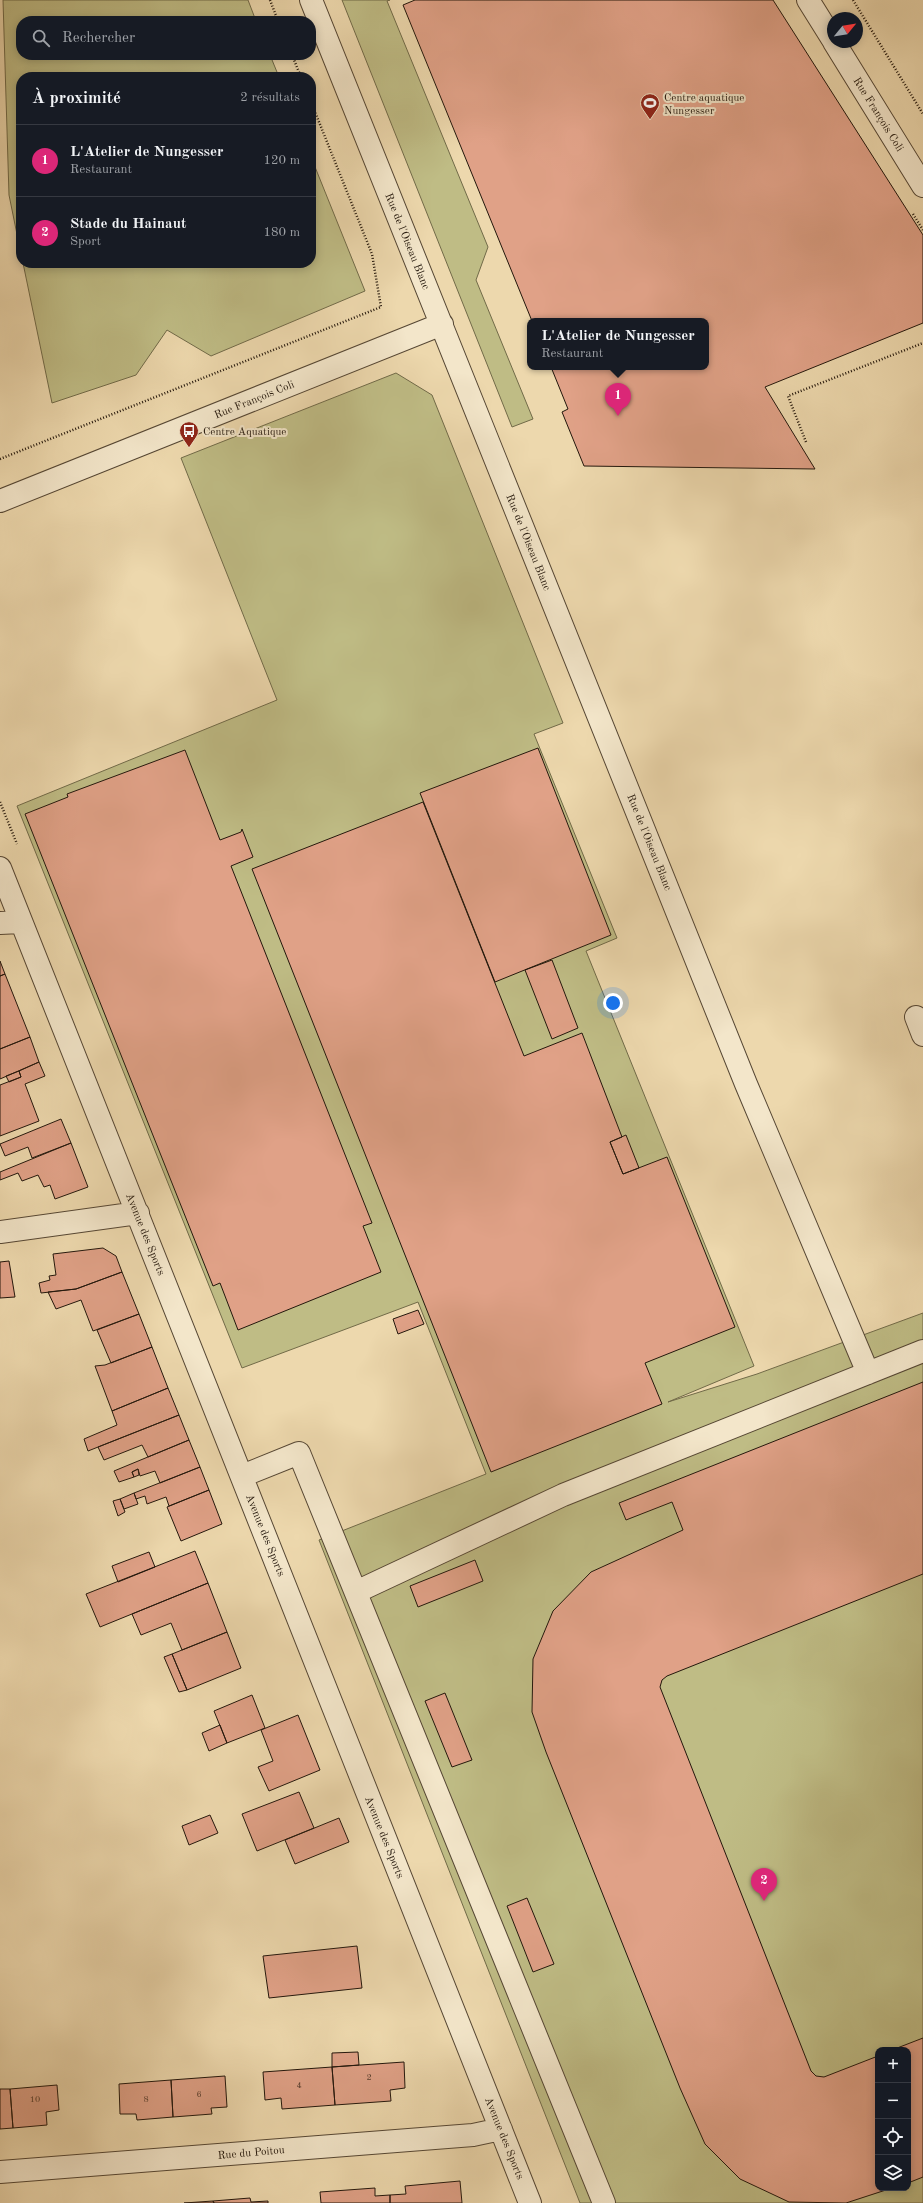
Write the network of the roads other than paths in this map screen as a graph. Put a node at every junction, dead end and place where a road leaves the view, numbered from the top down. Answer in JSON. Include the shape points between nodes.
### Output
{"nodes":[{"id":1,"x":311,"y":0,"type":"edge"},
{"id":2,"x":808,"y":0,"type":"edge"},
{"id":3,"x":827,"y":30,"type":"edge"},
{"id":4,"x":838,"y":48,"type":"edge"},
{"id":5,"x":923,"y":186,"type":"edge"},
{"id":6,"x":442,"y":324,"type":"junction"},
{"id":7,"x":0,"y":501,"type":"edge"},
{"id":8,"x":0,"y":868,"type":"edge"},
{"id":9,"x":21,"y":922,"type":"junction"},
{"id":10,"x":0,"y":923,"type":"edge"},
{"id":11,"x":138,"y":1213,"type":"junction"},
{"id":12,"x":0,"y":1232,"type":"edge"},
{"id":13,"x":923,"y":1351,"type":"edge"},
{"id":14,"x":868,"y":1373,"type":"junction"},
{"id":15,"x":242,"y":1476,"type":"junction"},
{"id":16,"x":356,"y":1592,"type":"junction"},
{"id":17,"x":501,"y":2129,"type":"junction"},
{"id":18,"x":0,"y":2172,"type":"edge"},
{"id":19,"x":530,"y":2203,"type":"edge"},
{"id":20,"x":604,"y":2203,"type":"edge"}],
"edges":[{"from":1,"to":6,"type":"street","name":"Rue de l'Oiseau Blanc"},
{"from":2,"to":3,"type":"street","name":"Rue François Coli"},
{"from":4,"to":5,"type":"street","name":"Rue François Coli"},
{"from":6,"to":7,"type":"street","name":"Rue François Coli"},
{"from":6,"to":14,"type":"street","name":"Rue de l'Oiseau Blanc","via":[[746,1084]]},
{"from":8,"to":9,"type":"street","name":"Avenue des Sports"},
{"from":9,"to":10,"type":"street"},
{"from":9,"to":11,"type":"street","name":"Avenue des Sports"},
{"from":11,"to":12,"type":"street"},
{"from":11,"to":15,"type":"street","name":"Avenue des Sports"},
{"from":13,"to":14,"type":"street"},
{"from":14,"to":16,"type":"street","via":[[563,1495]]},
{"from":15,"to":16,"type":"street","via":[[299,1453]]},
{"from":15,"to":17,"type":"street","name":"Avenue des Sports"},
{"from":16,"to":20,"type":"street"},
{"from":17,"to":18,"type":"street","name":"Rue du Poitou","via":[[473,2134]]},
{"from":17,"to":19,"type":"street","name":"Avenue des Sports"}]}
